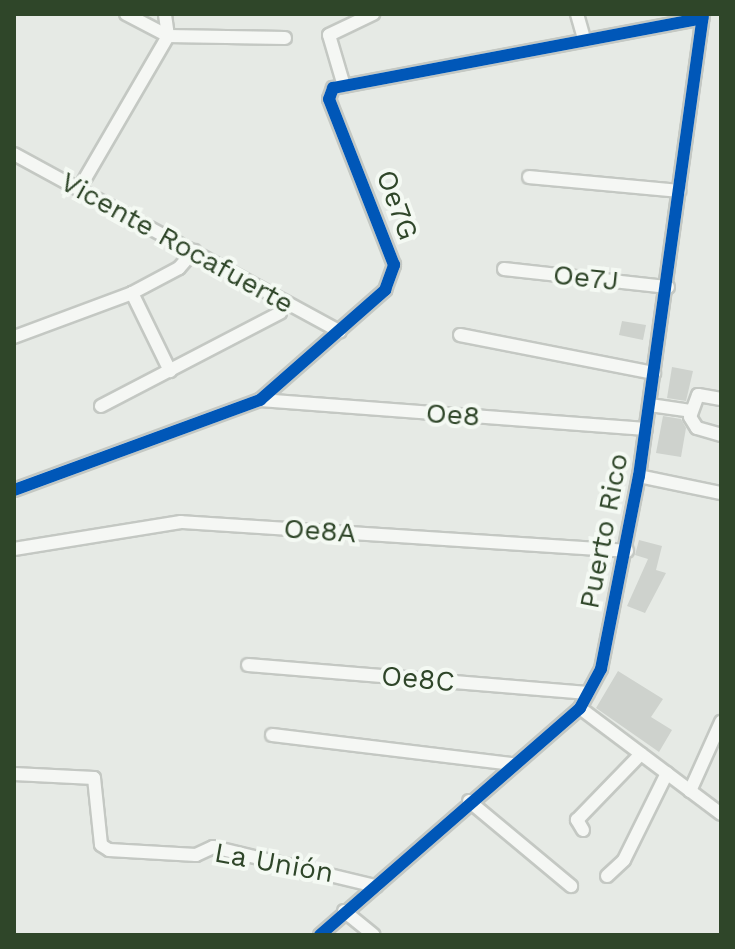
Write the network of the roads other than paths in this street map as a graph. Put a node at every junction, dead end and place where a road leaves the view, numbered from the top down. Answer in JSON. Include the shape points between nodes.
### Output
{"nodes":[{"id":1,"x":126,"y":14,"type":"edge"},
{"id":2,"x":165,"y":14,"type":"edge"},
{"id":3,"x":373,"y":14,"type":"edge"},
{"id":4,"x":577,"y":14,"type":"edge"},
{"id":5,"x":702,"y":16,"type":"edge"},
{"id":6,"x":168,"y":36,"type":"junction"},
{"id":7,"x":285,"y":38,"type":"dead end"},
{"id":8,"x":584,"y":38,"type":"junction"},
{"id":9,"x":344,"y":86,"type":"junction"},
{"id":10,"x":14,"y":154,"type":"edge"},
{"id":11,"x":529,"y":177,"type":"dead end"},
{"id":12,"x":79,"y":189,"type":"junction"},
{"id":13,"x":679,"y":191,"type":"junction"},
{"id":14,"x":194,"y":251,"type":"junction"},
{"id":15,"x":504,"y":269,"type":"dead end"},
{"id":16,"x":668,"y":287,"type":"junction"},
{"id":17,"x":132,"y":293,"type":"junction"},
{"id":18,"x":280,"y":313,"type":"dead end"},
{"id":19,"x":340,"y":332,"type":"junction"},
{"id":20,"x":460,"y":335,"type":"dead end"},
{"id":21,"x":14,"y":337,"type":"edge"},
{"id":22,"x":170,"y":371,"type":"junction"},
{"id":23,"x":654,"y":373,"type":"junction"},
{"id":24,"x":721,"y":399,"type":"edge"},
{"id":25,"x":260,"y":400,"type":"junction"},
{"id":26,"x":650,"y":405,"type":"junction"},
{"id":27,"x":101,"y":406,"type":"dead end"},
{"id":28,"x":691,"y":411,"type":"junction"},
{"id":29,"x":646,"y":429,"type":"junction"},
{"id":30,"x":721,"y":435,"type":"edge"},
{"id":31,"x":639,"y":476,"type":"junction"},
{"id":32,"x":14,"y":490,"type":"edge"},
{"id":33,"x":721,"y":493,"type":"edge"},
{"id":34,"x":14,"y":549,"type":"edge"},
{"id":35,"x":627,"y":551,"type":"junction"},
{"id":36,"x":248,"y":665,"type":"dead end"},
{"id":37,"x":588,"y":693,"type":"junction"},
{"id":38,"x":580,"y":708,"type":"junction"},
{"id":39,"x":721,"y":722,"type":"edge"},
{"id":40,"x":272,"y":735,"type":"dead end"},
{"id":41,"x":641,"y":754,"type":"junction"},
{"id":42,"x":513,"y":764,"type":"junction"},
{"id":43,"x":667,"y":773,"type":"junction"},
{"id":44,"x":14,"y":774,"type":"edge"},
{"id":45,"x":690,"y":791,"type":"junction"},
{"id":46,"x":469,"y":801,"type":"junction"},
{"id":47,"x":721,"y":814,"type":"edge"},
{"id":48,"x":583,"y":830,"type":"dead end"},
{"id":49,"x":607,"y":876,"type":"dead end"},
{"id":50,"x":376,"y":886,"type":"junction"},
{"id":51,"x":571,"y":886,"type":"dead end"},
{"id":52,"x":344,"y":911,"type":"junction"},
{"id":53,"x":320,"y":935,"type":"edge"},
{"id":54,"x":374,"y":935,"type":"edge"}],
"edges":[{"from":1,"to":6,"type":"street"},
{"from":2,"to":6,"type":"street"},
{"from":3,"to":9,"type":"street","via":[[329,35]]},
{"from":4,"to":8,"type":"street"},
{"from":5,"to":8,"type":"street"},
{"from":5,"to":13,"type":"street","name":"Puerto Rico"},
{"from":6,"to":7,"type":"street"},
{"from":6,"to":12,"type":"street"},
{"from":8,"to":9,"type":"street"},
{"from":9,"to":19,"type":"street","name":"Oe7G","via":[[331,90],[329,99],[394,265],[385,290]]},
{"from":10,"to":12,"type":"street","name":"Vicente Rocafuerte"},
{"from":11,"to":13,"type":"street"},
{"from":12,"to":14,"type":"street","name":"Vicente Rocafuerte"},
{"from":13,"to":16,"type":"street","name":"Puerto Rico"},
{"from":14,"to":17,"type":"street","via":[[179,268]]},
{"from":14,"to":19,"type":"street","name":"Vicente Rocafuerte"},
{"from":15,"to":16,"type":"street","name":"Oe7J"},
{"from":16,"to":23,"type":"street","name":"Puerto Rico"},
{"from":17,"to":21,"type":"street"},
{"from":17,"to":22,"type":"street"},
{"from":18,"to":22,"type":"street"},
{"from":19,"to":25,"type":"street","name":"Oe7G"},
{"from":20,"to":23,"type":"street"},
{"from":22,"to":27,"type":"street"},
{"from":23,"to":26,"type":"street","name":"Puerto Rico"},
{"from":24,"to":28,"type":"street","via":[[700,393]]},
{"from":25,"to":29,"type":"street","name":"Oe8"},
{"from":25,"to":32,"type":"street","name":"Oe7G"},
{"from":26,"to":28,"type":"street"},
{"from":26,"to":29,"type":"street","name":"Puerto Rico"},
{"from":28,"to":30,"type":"street","via":[[697,428]]},
{"from":29,"to":31,"type":"street","name":"Puerto Rico"},
{"from":31,"to":33,"type":"street"},
{"from":31,"to":35,"type":"street","name":"Puerto Rico"},
{"from":34,"to":35,"type":"street","name":"Oe8A","via":[[181,522]]},
{"from":35,"to":37,"type":"street","name":"Puerto Rico","via":[[601,669]]},
{"from":36,"to":37,"type":"street","name":"Oe8C"},
{"from":37,"to":38,"type":"street","name":"Puerto Rico"},
{"from":38,"to":41,"type":"street"},
{"from":38,"to":42,"type":"street","name":"Puerto Rico"},
{"from":39,"to":45,"type":"street"},
{"from":40,"to":42,"type":"street"},
{"from":41,"to":43,"type":"street"},
{"from":41,"to":48,"type":"street","via":[[577,820]]},
{"from":42,"to":46,"type":"street","name":"Puerto Rico"},
{"from":43,"to":45,"type":"street"},
{"from":43,"to":49,"type":"street","via":[[624,860]]},
{"from":44,"to":50,"type":"street","name":"La Unión","via":[[91,777],[103,848],[196,855],[213,847]]},
{"from":45,"to":47,"type":"street"},
{"from":46,"to":50,"type":"street","name":"Puerto Rico"},
{"from":46,"to":51,"type":"street"},
{"from":50,"to":52,"type":"street","name":"Puerto Rico"},
{"from":52,"to":53,"type":"street","name":"Puerto Rico"},
{"from":52,"to":54,"type":"street"}]}
